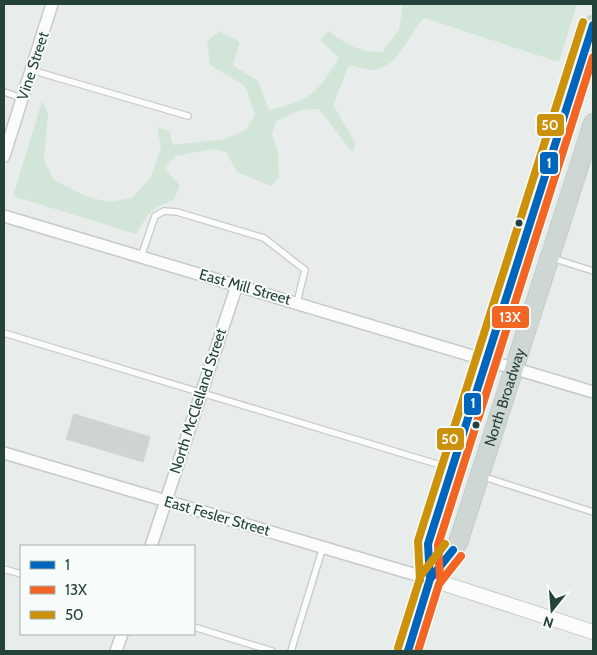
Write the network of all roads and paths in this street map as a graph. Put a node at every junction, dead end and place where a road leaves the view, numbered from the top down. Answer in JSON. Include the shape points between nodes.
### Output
{"nodes":[{"id":1,"x":52,"y":4,"type":"edge"},
{"id":2,"x":593,"y":25,"type":"edge"},
{"id":3,"x":31,"y":70,"type":"junction"},
{"id":4,"x":4,"y":92,"type":"edge"},
{"id":5,"x":22,"y":98,"type":"junction"},
{"id":6,"x":188,"y":116,"type":"dead end"},
{"id":7,"x":593,"y":123,"type":"edge"},
{"id":8,"x":589,"y":150,"type":"edge"},
{"id":9,"x":4,"y":156,"type":"edge"},
{"id":10,"x":4,"y":216,"type":"edge"},
{"id":11,"x":141,"y":257,"type":"junction"},
{"id":12,"x":549,"y":257,"type":"junction"},
{"id":13,"x":593,"y":271,"type":"edge"},
{"id":14,"x":237,"y":285,"type":"junction"},
{"id":15,"x":296,"y":302,"type":"junction"},
{"id":16,"x":4,"y":333,"type":"edge"},
{"id":17,"x":487,"y":359,"type":"junction"},
{"id":18,"x":514,"y":367,"type":"junction"},
{"id":19,"x":593,"y":392,"type":"edge"},
{"id":20,"x":201,"y":393,"type":"junction"},
{"id":21,"x":4,"y":453,"type":"edge"},
{"id":22,"x":452,"y":469,"type":"junction"},
{"id":23,"x":478,"y":475,"type":"junction"},
{"id":24,"x":166,"y":501,"type":"junction"},
{"id":25,"x":593,"y":512,"type":"edge"},
{"id":26,"x":150,"y":545,"type":"edge"},
{"id":27,"x":323,"y":547,"type":"junction"},
{"id":28,"x":4,"y":569,"type":"edge"},
{"id":29,"x":20,"y":574,"type":"edge"},
{"id":30,"x":430,"y":580,"type":"junction"},
{"id":31,"x":195,"y":627,"type":"edge"},
{"id":32,"x":593,"y":632,"type":"edge"},
{"id":33,"x":122,"y":635,"type":"edge"},
{"id":34,"x":116,"y":651,"type":"edge"},
{"id":35,"x":272,"y":651,"type":"edge"},
{"id":36,"x":291,"y":651,"type":"edge"},
{"id":37,"x":408,"y":651,"type":"edge"}],
"edges":[{"from":1,"to":3,"type":"street","name":"Vine Street"},
{"from":2,"to":17,"type":"main road","name":"North Broadway"},
{"from":3,"to":5,"type":"street","name":"Vine Street"},
{"from":3,"to":6,"type":"lane"},
{"from":4,"to":5,"type":"lane"},
{"from":5,"to":9,"type":"street","name":"Vine Street"},
{"from":7,"to":8,"type":"main road","name":"North Broadway"},
{"from":8,"to":12,"type":"main road","name":"North Broadway"},
{"from":10,"to":11,"type":"street","name":"East Mill Street"},
{"from":11,"to":14,"type":"street","name":"East Mill Street"},
{"from":11,"to":15,"type":"lane","via":[[155,216],[164,210],[177,212],[264,238],[282,251],[305,270]]},
{"from":12,"to":13,"type":"lane"},
{"from":12,"to":18,"type":"main road","name":"North Broadway"},
{"from":14,"to":15,"type":"street","name":"East Mill Street"},
{"from":14,"to":20,"type":"street","name":"North McClelland Street"},
{"from":15,"to":17,"type":"street","name":"East Mill Street"},
{"from":16,"to":20,"type":"lane"},
{"from":17,"to":18,"type":"street","name":"East Mill Street"},
{"from":17,"to":22,"type":"main road","name":"North Broadway"},
{"from":18,"to":19,"type":"street","name":"East Mill Street"},
{"from":18,"to":23,"type":"main road","name":"North Broadway"},
{"from":20,"to":22,"type":"lane"},
{"from":20,"to":24,"type":"street","name":"North McClelland Street"},
{"from":21,"to":24,"type":"street","name":"East Fesler Street"},
{"from":22,"to":30,"type":"main road","name":"North Broadway","via":[[428,544]]},
{"from":23,"to":25,"type":"lane"},
{"from":23,"to":30,"type":"main road","name":"North Broadway","via":[[458,542]]},
{"from":24,"to":26,"type":"street","name":"North McClelland Street"},
{"from":24,"to":27,"type":"street","name":"East Fesler Street"},
{"from":27,"to":30,"type":"street","name":"East Fesler Street"},
{"from":27,"to":36,"type":"lane"},
{"from":28,"to":29,"type":"lane"},
{"from":30,"to":32,"type":"street"},
{"from":30,"to":37,"type":"main road","name":"North Broadway"},
{"from":31,"to":35,"type":"lane"},
{"from":33,"to":34,"type":"street"}]}
